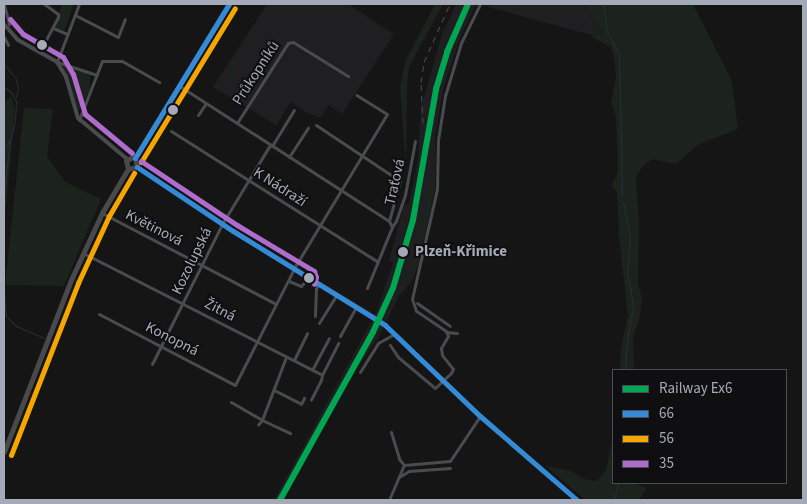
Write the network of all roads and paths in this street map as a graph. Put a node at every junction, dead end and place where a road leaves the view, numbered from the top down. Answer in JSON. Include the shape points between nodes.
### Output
{"nodes":[{"id":1,"x":4,"y":4,"type":"edge"},
{"id":2,"x":44,"y":4,"type":"edge"},
{"id":3,"x":79,"y":4,"type":"edge"},
{"id":4,"x":228,"y":4,"type":"edge"},
{"id":5,"x":480,"y":4,"type":"edge"},
{"id":6,"x":74,"y":15,"type":"junction"},
{"id":7,"x":125,"y":19,"type":"dead end"},
{"id":8,"x":9,"y":24,"type":"dead end"},
{"id":9,"x":4,"y":25,"type":"edge"},
{"id":10,"x":53,"y":28,"type":"junction"},
{"id":11,"x":67,"y":34,"type":"junction"},
{"id":12,"x":4,"y":36,"type":"edge"},
{"id":13,"x":8,"y":45,"type":"dead end"},
{"id":14,"x":41,"y":49,"type":"dead end"},
{"id":15,"x":57,"y":62,"type":"junction"},
{"id":16,"x":97,"y":75,"type":"junction"},
{"id":17,"x":348,"y":76,"type":"dead end"},
{"id":18,"x":159,"y":82,"type":"dead end"},
{"id":19,"x":178,"y":85,"type":"junction"},
{"id":20,"x":356,"y":95,"type":"dead end"},
{"id":21,"x":206,"y":103,"type":"junction"},
{"id":22,"x":294,"y":110,"type":"dead end"},
{"id":23,"x":198,"y":115,"type":"dead end"},
{"id":24,"x":80,"y":121,"type":"junction"},
{"id":25,"x":236,"y":123,"type":"junction"},
{"id":26,"x":316,"y":125,"type":"dead end"},
{"id":27,"x":308,"y":128,"type":"dead end"},
{"id":28,"x":171,"y":131,"type":"dead end"},
{"id":29,"x":415,"y":142,"type":"dead end"},
{"id":30,"x":271,"y":145,"type":"junction"},
{"id":31,"x":362,"y":156,"type":"junction"},
{"id":32,"x":289,"y":157,"type":"junction"},
{"id":33,"x":134,"y":158,"type":"junction"},
{"id":34,"x":127,"y":159,"type":"junction"},
{"id":35,"x":137,"y":166,"type":"junction"},
{"id":36,"x":128,"y":168,"type":"junction"},
{"id":37,"x":249,"y":180,"type":"junction"},
{"id":38,"x":341,"y":191,"type":"junction"},
{"id":39,"x":102,"y":213,"type":"junction"},
{"id":40,"x":389,"y":221,"type":"junction"},
{"id":41,"x":222,"y":224,"type":"junction"},
{"id":42,"x":319,"y":226,"type":"junction"},
{"id":43,"x":392,"y":227,"type":"junction"},
{"id":44,"x":83,"y":253,"type":"junction"},
{"id":45,"x":377,"y":261,"type":"junction"},
{"id":46,"x":202,"y":265,"type":"junction"},
{"id":47,"x":294,"y":268,"type":"junction"},
{"id":48,"x":309,"y":277,"type":"junction"},
{"id":49,"x":289,"y":281,"type":"junction"},
{"id":50,"x":319,"y":283,"type":"junction"},
{"id":51,"x":367,"y":288,"type":"dead end"},
{"id":52,"x":336,"y":294,"type":"junction"},
{"id":53,"x":417,"y":303,"type":"dead end"},
{"id":54,"x":183,"y":304,"type":"junction"},
{"id":55,"x":276,"y":304,"type":"junction"},
{"id":56,"x":356,"y":307,"type":"junction"},
{"id":57,"x":98,"y":314,"type":"dead end"},
{"id":58,"x":315,"y":316,"type":"dead end"},
{"id":59,"x":436,"y":316,"type":"junction"},
{"id":60,"x":374,"y":317,"type":"tunnel mouth"},
{"id":61,"x":433,"y":322,"type":"junction"},
{"id":62,"x":319,"y":323,"type":"dead end"},
{"id":63,"x":385,"y":325,"type":"tunnel mouth"},
{"id":64,"x":450,"y":326,"type":"dead end"},
{"id":65,"x":446,"y":332,"type":"junction"},
{"id":66,"x":308,"y":333,"type":"dead end"},
{"id":67,"x":457,"y":333,"type":"dead end"},
{"id":68,"x":394,"y":334,"type":"junction"},
{"id":69,"x":340,"y":336,"type":"dead end"},
{"id":70,"x":329,"y":338,"type":"dead end"},
{"id":71,"x":257,"y":342,"type":"junction"},
{"id":72,"x":338,"y":343,"type":"dead end"},
{"id":73,"x":390,"y":345,"type":"dead end"},
{"id":74,"x":161,"y":346,"type":"junction"},
{"id":75,"x":286,"y":357,"type":"junction"},
{"id":76,"x":294,"y":360,"type":"junction"},
{"id":77,"x":152,"y":364,"type":"dead end"},
{"id":78,"x":312,"y":370,"type":"junction"},
{"id":79,"x":360,"y":372,"type":"dead end"},
{"id":80,"x":322,"y":375,"type":"junction"},
{"id":81,"x":442,"y":382,"type":"junction"},
{"id":82,"x":274,"y":390,"type":"junction"},
{"id":83,"x":304,"y":398,"type":"dead end"},
{"id":84,"x":311,"y":400,"type":"dead end"},
{"id":85,"x":231,"y":402,"type":"dead end"},
{"id":86,"x":480,"y":416,"type":"junction"},
{"id":87,"x":262,"y":420,"type":"junction"},
{"id":88,"x":258,"y":425,"type":"dead end"},
{"id":89,"x":391,"y":432,"type":"dead end"},
{"id":90,"x":290,"y":433,"type":"dead end"},
{"id":91,"x":4,"y":452,"type":"edge"},
{"id":92,"x":404,"y":465,"type":"junction"},
{"id":93,"x":450,"y":468,"type":"dead end"},
{"id":94,"x":398,"y":477,"type":"junction"},
{"id":95,"x":388,"y":500,"type":"edge"},
{"id":96,"x":577,"y":500,"type":"edge"}],
"edges":[{"from":1,"to":8,"type":"street"},
{"from":2,"to":10,"type":"street","via":[[58,14]]},
{"from":3,"to":6,"type":"street"},
{"from":4,"to":19,"type":"main road"},
{"from":5,"to":61,"type":"street","via":[[461,43],[445,96],[438,140],[437,189],[416,277],[412,305]]},
{"from":6,"to":7,"type":"street","via":[[118,37]]},
{"from":6,"to":11,"type":"street"},
{"from":9,"to":15,"type":"street","via":[[18,40]]},
{"from":10,"to":11,"type":"street"},
{"from":10,"to":14,"type":"street"},
{"from":11,"to":15,"type":"street"},
{"from":12,"to":13,"type":"street"},
{"from":15,"to":16,"type":"street"},
{"from":15,"to":24,"type":"street","via":[[66,77]]},
{"from":16,"to":18,"type":"street","via":[[102,61],[106,59],[122,61]]},
{"from":16,"to":24,"type":"street"},
{"from":17,"to":25,"type":"street","name":"Průkopníků","via":[[288,42]]},
{"from":19,"to":21,"type":"street","name":"Průkopníků"},
{"from":19,"to":33,"type":"main road"},
{"from":20,"to":31,"type":"street","via":[[388,114]]},
{"from":21,"to":23,"type":"street"},
{"from":21,"to":25,"type":"street","name":"Průkopníků"},
{"from":22,"to":30,"type":"street","name":"Kozolupská"},
{"from":24,"to":34,"type":"street"},
{"from":25,"to":30,"type":"street","name":"Průkopníků"},
{"from":26,"to":31,"type":"street"},
{"from":27,"to":32,"type":"street"},
{"from":28,"to":37,"type":"street","name":"K Nádraží"},
{"from":29,"to":43,"type":"street","name":"Traťová","via":[[405,195]]},
{"from":30,"to":32,"type":"street","name":"Průkopníků"},
{"from":30,"to":37,"type":"street","name":"Kozolupská"},
{"from":31,"to":38,"type":"street"},
{"from":31,"to":40,"type":"street","name":"Traťová","via":[[400,181]]},
{"from":32,"to":38,"type":"street","name":"Průkopníků"},
{"from":33,"to":34,"type":"main road"},
{"from":33,"to":35,"type":"main road"},
{"from":34,"to":36,"type":"main road"},
{"from":35,"to":36,"type":"main road"},
{"from":35,"to":41,"type":"street"},
{"from":36,"to":39,"type":"main road"},
{"from":37,"to":41,"type":"street","name":"Kozolupská"},
{"from":37,"to":42,"type":"street","name":"K Nádraží"},
{"from":38,"to":40,"type":"street","name":"Průkopníků"},
{"from":38,"to":42,"type":"street"},
{"from":39,"to":44,"type":"main road"},
{"from":39,"to":46,"type":"street","name":"Květinová"},
{"from":40,"to":43,"type":"street","name":"Traťová"},
{"from":41,"to":46,"type":"street","name":"Kozolupská"},
{"from":41,"to":47,"type":"street"},
{"from":42,"to":45,"type":"street","name":"K Nádraží"},
{"from":42,"to":47,"type":"street"},
{"from":43,"to":45,"type":"street","name":"Traťová"},
{"from":44,"to":54,"type":"street","name":"Žitná"},
{"from":44,"to":91,"type":"main road"},
{"from":45,"to":51,"type":"street","name":"Traťová"},
{"from":46,"to":54,"type":"street","name":"Kozolupská"},
{"from":46,"to":55,"type":"street","name":"Květinová"},
{"from":47,"to":48,"type":"street"},
{"from":47,"to":49,"type":"street"},
{"from":48,"to":49,"type":"street","via":[[301,286]]},
{"from":48,"to":50,"type":"street"},
{"from":49,"to":55,"type":"street"},
{"from":50,"to":52,"type":"street"},
{"from":50,"to":58,"type":"street"},
{"from":52,"to":56,"type":"street"},
{"from":52,"to":62,"type":"street"},
{"from":53,"to":59,"type":"street"},
{"from":54,"to":71,"type":"street","name":"Žitná"},
{"from":54,"to":74,"type":"street","name":"Kozolupská"},
{"from":55,"to":71,"type":"street"},
{"from":56,"to":60,"type":"street"},
{"from":56,"to":69,"type":"street"},
{"from":57,"to":74,"type":"street","name":"Konopná"},
{"from":59,"to":61,"type":"street"},
{"from":59,"to":64,"type":"street"},
{"from":61,"to":65,"type":"street"},
{"from":63,"to":68,"type":"street"},
{"from":65,"to":67,"type":"street"},
{"from":65,"to":81,"type":"street","via":[[448,336],[441,348],[442,355],[453,369]]},
{"from":66,"to":76,"type":"street"},
{"from":68,"to":79,"type":"street","via":[[378,343]]},
{"from":68,"to":81,"type":"street"},
{"from":70,"to":78,"type":"street"},
{"from":71,"to":74,"type":"street","name":"Konopná","via":[[235,384]]},
{"from":71,"to":75,"type":"street","name":"Žitná"},
{"from":72,"to":80,"type":"street"},
{"from":73,"to":81,"type":"street","via":[[429,384],[435,388]]},
{"from":74,"to":77,"type":"street","name":"Kozolupská"},
{"from":75,"to":76,"type":"street","name":"Žitná"},
{"from":75,"to":82,"type":"street"},
{"from":76,"to":78,"type":"street","name":"Žitná"},
{"from":78,"to":80,"type":"street","name":"Žitná"},
{"from":80,"to":84,"type":"street"},
{"from":81,"to":86,"type":"street"},
{"from":82,"to":83,"type":"street","via":[[300,404]]},
{"from":82,"to":87,"type":"street"},
{"from":85,"to":87,"type":"street"},
{"from":86,"to":92,"type":"street","via":[[450,461]]},
{"from":86,"to":96,"type":"street"},
{"from":87,"to":88,"type":"street"},
{"from":87,"to":90,"type":"street"},
{"from":89,"to":92,"type":"street","via":[[398,459]]},
{"from":92,"to":94,"type":"street"},
{"from":93,"to":94,"type":"street","via":[[408,471]]},
{"from":94,"to":95,"type":"street"}]}
